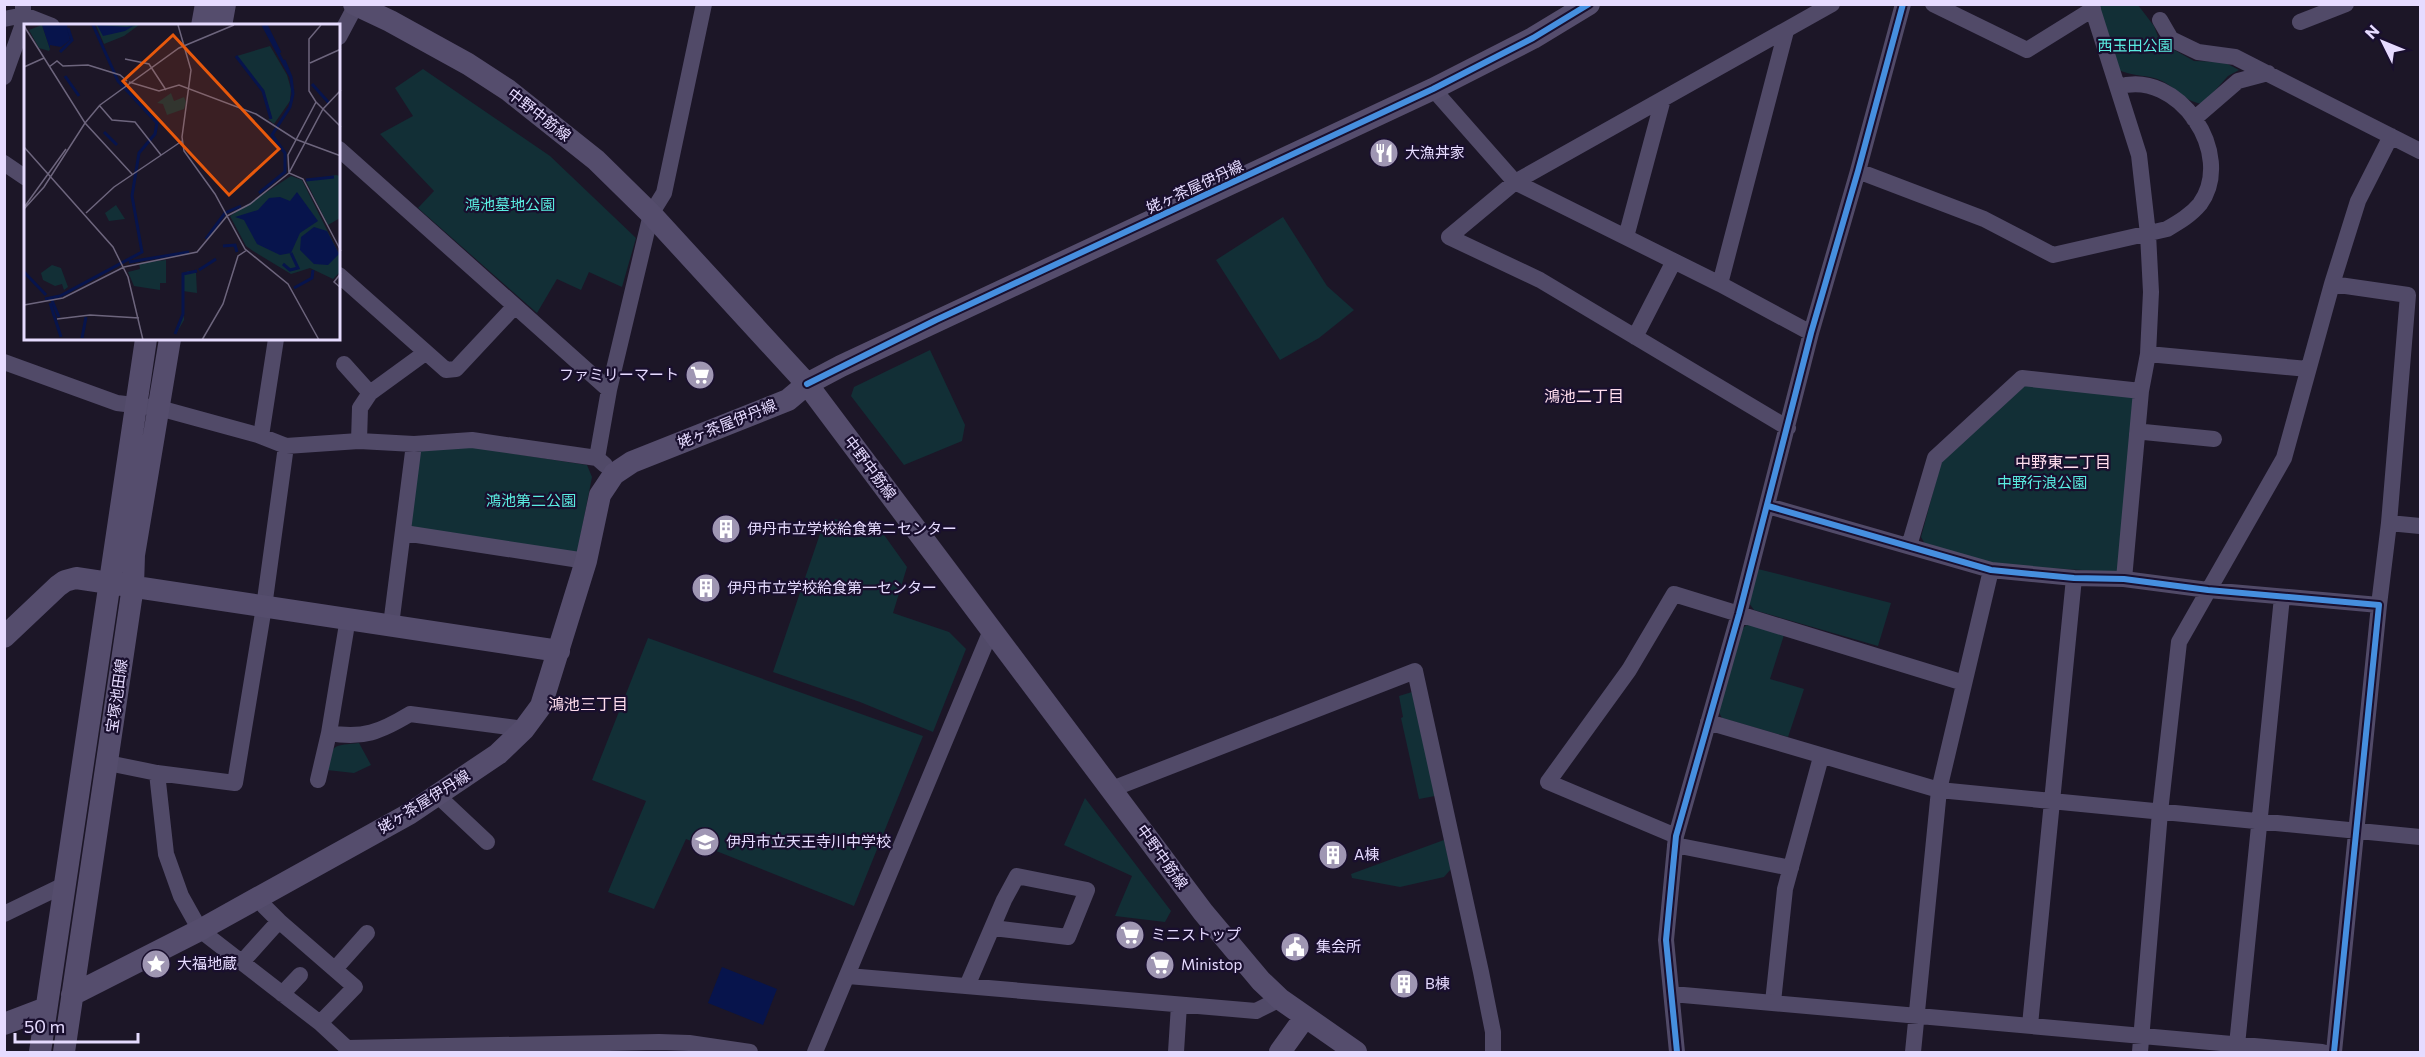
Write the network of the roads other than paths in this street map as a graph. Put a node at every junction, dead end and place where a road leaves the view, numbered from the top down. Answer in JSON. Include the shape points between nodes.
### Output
{"nodes":[{"id":1,"x":206,"y":4,"type":"edge"},
{"id":2,"x":225,"y":4,"type":"edge"},
{"id":3,"x":704,"y":4,"type":"edge"},
{"id":4,"x":1589,"y":4,"type":"edge"},
{"id":5,"x":1832,"y":4,"type":"edge"},
{"id":6,"x":1903,"y":4,"type":"edge"},
{"id":7,"x":1934,"y":4,"type":"edge"},
{"id":8,"x":2346,"y":4,"type":"edge"},
{"id":9,"x":355,"y":5,"type":"edge"},
{"id":10,"x":2092,"y":7,"type":"edge"},
{"id":11,"x":23,"y":10,"type":"edge"},
{"id":12,"x":4,"y":19,"type":"edge"},
{"id":13,"x":2160,"y":20,"type":"dead end"},
{"id":14,"x":2300,"y":22,"type":"dead end"},
{"id":15,"x":48,"y":24,"type":"edge"},
{"id":16,"x":202,"y":24,"type":"edge"},
{"id":17,"x":221,"y":24,"type":"edge"},
{"id":18,"x":1786,"y":30,"type":"junction"},
{"id":19,"x":340,"y":35,"type":"edge"},
{"id":20,"x":2268,"y":73,"type":"junction"},
{"id":21,"x":4,"y":77,"type":"edge"},
{"id":22,"x":2118,"y":87,"type":"junction"},
{"id":23,"x":1433,"y":89,"type":"junction"},
{"id":24,"x":1663,"y":99,"type":"junction"},
{"id":25,"x":2194,"y":119,"type":"junction"},
{"id":26,"x":2391,"y":136,"type":"junction"},
{"id":27,"x":340,"y":150,"type":"edge"},
{"id":28,"x":2421,"y":151,"type":"edge"},
{"id":29,"x":4,"y":163,"type":"edge"},
{"id":30,"x":1858,"y":171,"type":"junction"},
{"id":31,"x":24,"y":177,"type":"edge"},
{"id":32,"x":1515,"y":182,"type":"junction"},
{"id":33,"x":651,"y":214,"type":"junction"},
{"id":34,"x":2148,"y":234,"type":"junction"},
{"id":35,"x":1626,"y":237,"type":"junction"},
{"id":36,"x":1674,"y":261,"type":"junction"},
{"id":37,"x":340,"y":276,"type":"edge"},
{"id":38,"x":1720,"y":284,"type":"junction"},
{"id":39,"x":2332,"y":284,"type":"junction"},
{"id":40,"x":515,"y":306,"type":"junction"},
{"id":41,"x":1811,"y":333,"type":"junction"},
{"id":42,"x":1635,"y":337,"type":"junction"},
{"id":43,"x":146,"y":340,"type":"edge"},
{"id":44,"x":170,"y":340,"type":"edge"},
{"id":45,"x":276,"y":340,"type":"edge"},
{"id":46,"x":424,"y":353,"type":"junction"},
{"id":47,"x":2148,"y":354,"type":"junction"},
{"id":48,"x":4,"y":362,"type":"edge"},
{"id":49,"x":344,"y":364,"type":"dead end"},
{"id":50,"x":2308,"y":369,"type":"junction"},
{"id":51,"x":807,"y":384,"type":"junction"},
{"id":52,"x":609,"y":390,"type":"junction"},
{"id":53,"x":2141,"y":391,"type":"junction"},
{"id":54,"x":370,"y":393,"type":"junction"},
{"id":55,"x":135,"y":407,"type":"junction"},
{"id":56,"x":159,"y":408,"type":"junction"},
{"id":57,"x":1788,"y":428,"type":"junction"},
{"id":58,"x":2137,"y":434,"type":"junction"},
{"id":59,"x":261,"y":436,"type":"junction"},
{"id":60,"x":2214,"y":439,"type":"dead end"},
{"id":61,"x":359,"y":441,"type":"junction"},
{"id":62,"x":414,"y":444,"type":"junction"},
{"id":63,"x":286,"y":446,"type":"junction"},
{"id":64,"x":597,"y":458,"type":"junction"},
{"id":65,"x":614,"y":474,"type":"junction"},
{"id":66,"x":1768,"y":506,"type":"junction"},
{"id":67,"x":2389,"y":523,"type":"junction"},
{"id":68,"x":2421,"y":526,"type":"edge"},
{"id":69,"x":404,"y":533,"type":"junction"},
{"id":70,"x":1909,"y":546,"type":"junction"},
{"id":71,"x":586,"y":561,"type":"junction"},
{"id":72,"x":1991,"y":570,"type":"junction"},
{"id":73,"x":2074,"y":578,"type":"junction"},
{"id":74,"x":2124,"y":579,"type":"junction"},
{"id":75,"x":108,"y":583,"type":"junction"},
{"id":76,"x":133,"y":586,"type":"junction"},
{"id":77,"x":2208,"y":590,"type":"junction"},
{"id":78,"x":2282,"y":597,"type":"junction"},
{"id":79,"x":2379,"y":605,"type":"junction"},
{"id":80,"x":264,"y":607,"type":"junction"},
{"id":81,"x":1740,"y":613,"type":"junction"},
{"id":82,"x":348,"y":618,"type":"junction"},
{"id":83,"x":391,"y":625,"type":"junction"},
{"id":84,"x":992,"y":628,"type":"junction"},
{"id":85,"x":4,"y":637,"type":"edge"},
{"id":86,"x":559,"y":651,"type":"junction"},
{"id":87,"x":1964,"y":683,"type":"junction"},
{"id":88,"x":1708,"y":722,"type":"junction"},
{"id":89,"x":524,"y":729,"type":"junction"},
{"id":90,"x":328,"y":733,"type":"junction"},
{"id":91,"x":1821,"y":757,"type":"junction"},
{"id":92,"x":108,"y":763,"type":"junction"},
{"id":93,"x":157,"y":773,"type":"junction"},
{"id":94,"x":318,"y":780,"type":"dead end"},
{"id":95,"x":1112,"y":789,"type":"junction"},
{"id":96,"x":1939,"y":790,"type":"junction"},
{"id":97,"x":437,"y":795,"type":"junction"},
{"id":98,"x":2052,"y":801,"type":"junction"},
{"id":99,"x":2160,"y":812,"type":"junction"},
{"id":100,"x":2258,"y":820,"type":"junction"},
{"id":101,"x":2357,"y":831,"type":"junction"},
{"id":102,"x":2421,"y":837,"type":"edge"},
{"id":103,"x":1675,"y":841,"type":"junction"},
{"id":104,"x":487,"y":842,"type":"dead end"},
{"id":105,"x":1791,"y":868,"type":"junction"},
{"id":106,"x":64,"y":885,"type":"junction"},
{"id":107,"x":261,"y":896,"type":"junction"},
{"id":108,"x":4,"y":914,"type":"edge"},
{"id":109,"x":279,"y":921,"type":"junction"},
{"id":110,"x":993,"y":928,"type":"junction"},
{"id":111,"x":200,"y":930,"type":"junction"},
{"id":112,"x":367,"y":933,"type":"dead end"},
{"id":113,"x":242,"y":962,"type":"junction"},
{"id":114,"x":335,"y":969,"type":"junction"},
{"id":115,"x":300,"y":975,"type":"dead end"},
{"id":116,"x":848,"y":976,"type":"junction"},
{"id":117,"x":967,"y":986,"type":"junction"},
{"id":118,"x":282,"y":994,"type":"junction"},
{"id":119,"x":1672,"y":994,"type":"junction"},
{"id":120,"x":72,"y":995,"type":"junction"},
{"id":121,"x":1280,"y":999,"type":"junction"},
{"id":122,"x":1773,"y":1002,"type":"junction"},
{"id":123,"x":1179,"y":1005,"type":"junction"},
{"id":124,"x":46,"y":1008,"type":"junction"},
{"id":125,"x":1916,"y":1016,"type":"junction"},
{"id":126,"x":1305,"y":1017,"type":"junction"},
{"id":127,"x":320,"y":1023,"type":"junction"},
{"id":128,"x":4,"y":1024,"type":"edge"},
{"id":129,"x":2030,"y":1025,"type":"junction"},
{"id":130,"x":2140,"y":1045,"type":"edge"},
{"id":131,"x":2237,"y":1045,"type":"junction"},
{"id":132,"x":659,"y":1049,"type":"edge"},
{"id":133,"x":40,"y":1053,"type":"edge"},
{"id":134,"x":64,"y":1053,"type":"edge"},
{"id":135,"x":750,"y":1053,"type":"edge"},
{"id":136,"x":815,"y":1053,"type":"edge"},
{"id":137,"x":1176,"y":1053,"type":"edge"},
{"id":138,"x":1280,"y":1053,"type":"edge"},
{"id":139,"x":1356,"y":1053,"type":"edge"},
{"id":140,"x":1493,"y":1053,"type":"edge"},
{"id":141,"x":1677,"y":1053,"type":"edge"},
{"id":142,"x":1913,"y":1053,"type":"edge"},
{"id":143,"x":2322,"y":1053,"type":"edge"},
{"id":144,"x":2334,"y":1053,"type":"edge"}],
"edges":[{"from":1,"to":16,"type":"main road"},
{"from":2,"to":17,"type":"main road"},
{"from":3,"to":33,"type":"street","via":[[664,193]]},
{"from":4,"to":23,"type":"main road","name":"姥ヶ茶屋伊丹線","via":[[1533,38]]},
{"from":5,"to":18,"type":"street"},
{"from":6,"to":30,"type":"street"},
{"from":7,"to":10,"type":"street","via":[[2027,50]]},
{"from":8,"to":14,"type":"street"},
{"from":9,"to":19,"type":"street"},
{"from":9,"to":33,"type":"main road","name":"中野中筋線","via":[[468,64],[508,90],[596,160]]},
{"from":10,"to":22,"type":"street"},
{"from":11,"to":12,"type":"street"},
{"from":11,"to":15,"type":"street"},
{"from":11,"to":21,"type":"street","via":[[23,24]]},
{"from":13,"to":20,"type":"street","via":[[2171,39],[2198,52],[2235,57]]},
{"from":18,"to":24,"type":"street"},
{"from":18,"to":38,"type":"street"},
{"from":20,"to":25,"type":"street","via":[[2238,81]]},
{"from":20,"to":26,"type":"street"},
{"from":22,"to":25,"type":"street","via":[[2128,83],[2164,92],[2185,104]]},
{"from":22,"to":34,"type":"street","via":[[2139,154]]},
{"from":23,"to":32,"type":"street"},
{"from":23,"to":51,"type":"main road","name":"姥ヶ茶屋伊丹線"},
{"from":24,"to":32,"type":"street"},
{"from":24,"to":35,"type":"street"},
{"from":25,"to":34,"type":"street","via":[[2210,153],[2211,178],[2206,191],[2201,202],[2180,222]]},
{"from":26,"to":28,"type":"street"},
{"from":26,"to":39,"type":"street","via":[[2358,201]]},
{"from":27,"to":40,"type":"street"},
{"from":29,"to":31,"type":"street"},
{"from":30,"to":34,"type":"street","via":[[1984,219],[2053,255]]},
{"from":30,"to":41,"type":"street"},
{"from":32,"to":35,"type":"street"},
{"from":32,"to":42,"type":"street","via":[[1449,237],[1540,280]]},
{"from":33,"to":51,"type":"main road","name":"中野中筋線"},
{"from":33,"to":52,"type":"street"},
{"from":34,"to":47,"type":"street"},
{"from":35,"to":36,"type":"street"},
{"from":36,"to":38,"type":"street"},
{"from":36,"to":42,"type":"street"},
{"from":37,"to":46,"type":"street"},
{"from":38,"to":41,"type":"street"},
{"from":39,"to":50,"type":"street"},
{"from":39,"to":67,"type":"street","via":[[2408,295]]},
{"from":40,"to":46,"type":"street","via":[[456,369],[446,370]]},
{"from":40,"to":52,"type":"street"},
{"from":41,"to":57,"type":"street"},
{"from":42,"to":57,"type":"street"},
{"from":43,"to":55,"type":"main road"},
{"from":44,"to":56,"type":"main road","name":"宝塚池田線"},
{"from":45,"to":59,"type":"street"},
{"from":46,"to":54,"type":"street"},
{"from":47,"to":50,"type":"street"},
{"from":47,"to":53,"type":"street"},
{"from":48,"to":55,"type":"street"},
{"from":49,"to":54,"type":"street"},
{"from":50,"to":77,"type":"street","via":[[2284,458]]},
{"from":51,"to":65,"type":"main road","name":"姥ヶ茶屋伊丹線","via":[[788,400],[632,462]]},
{"from":51,"to":84,"type":"main road","name":"中野中筋線"},
{"from":52,"to":64,"type":"street"},
{"from":53,"to":58,"type":"street"},
{"from":53,"to":70,"type":"street","via":[[2022,378],[1935,458]]},
{"from":54,"to":61,"type":"street","via":[[360,408]]},
{"from":55,"to":56,"type":"street"},
{"from":55,"to":75,"type":"main road"},
{"from":56,"to":59,"type":"street"},
{"from":56,"to":76,"type":"main road","name":"宝塚池田線","via":[[134,555]]},
{"from":57,"to":66,"type":"street"},
{"from":58,"to":60,"type":"street"},
{"from":58,"to":74,"type":"street"},
{"from":59,"to":63,"type":"street"},
{"from":61,"to":62,"type":"street"},
{"from":61,"to":63,"type":"street"},
{"from":62,"to":64,"type":"street","via":[[472,440]]},
{"from":62,"to":69,"type":"street"},
{"from":63,"to":80,"type":"street"},
{"from":64,"to":65,"type":"street"},
{"from":65,"to":71,"type":"main road","name":"姥ヶ茶屋伊丹線","via":[[600,495]]},
{"from":66,"to":70,"type":"street"},
{"from":66,"to":81,"type":"street"},
{"from":67,"to":68,"type":"street"},
{"from":67,"to":79,"type":"street"},
{"from":69,"to":71,"type":"street"},
{"from":69,"to":83,"type":"street"},
{"from":70,"to":72,"type":"street"},
{"from":71,"to":86,"type":"main road","name":"姥ヶ茶屋伊丹線"},
{"from":72,"to":73,"type":"street"},
{"from":72,"to":87,"type":"street"},
{"from":73,"to":74,"type":"street"},
{"from":73,"to":98,"type":"street"},
{"from":74,"to":77,"type":"street"},
{"from":75,"to":76,"type":"main road"},
{"from":75,"to":85,"type":"main road","via":[[76,578],[65,581]]},
{"from":75,"to":106,"type":"main road"},
{"from":76,"to":80,"type":"main road"},
{"from":76,"to":92,"type":"main road","name":"宝塚池田線"},
{"from":77,"to":78,"type":"street"},
{"from":77,"to":99,"type":"street","via":[[2179,642]]},
{"from":78,"to":79,"type":"street"},
{"from":78,"to":100,"type":"street"},
{"from":79,"to":101,"type":"street"},
{"from":80,"to":82,"type":"main road"},
{"from":80,"to":93,"type":"street","via":[[235,783]]},
{"from":81,"to":87,"type":"street"},
{"from":81,"to":88,"type":"street"},
{"from":81,"to":103,"type":"street","via":[[1674,594],[1629,670],[1548,782]]},
{"from":82,"to":83,"type":"main road"},
{"from":82,"to":90,"type":"street"},
{"from":83,"to":86,"type":"main road"},
{"from":84,"to":95,"type":"main road","name":"中野中筋線"},
{"from":84,"to":116,"type":"street"},
{"from":86,"to":89,"type":"main road","name":"姥ヶ茶屋伊丹線","via":[[541,706]]},
{"from":87,"to":96,"type":"street"},
{"from":88,"to":91,"type":"street"},
{"from":88,"to":103,"type":"street"},
{"from":89,"to":90,"type":"street","via":[[410,714],[366,735]]},
{"from":89,"to":97,"type":"main road","name":"姥ヶ茶屋伊丹線","via":[[498,754]]},
{"from":90,"to":94,"type":"street"},
{"from":91,"to":96,"type":"street"},
{"from":91,"to":105,"type":"street"},
{"from":92,"to":93,"type":"street"},
{"from":92,"to":120,"type":"main road","name":"宝塚池田線"},
{"from":93,"to":111,"type":"street","via":[[166,854],[181,896]]},
{"from":95,"to":121,"type":"main road","name":"中野中筋線","via":[[1203,912]]},
{"from":95,"to":140,"type":"street","via":[[1415,671],[1481,972],[1493,1032]]},
{"from":96,"to":98,"type":"street"},
{"from":96,"to":125,"type":"street"},
{"from":97,"to":104,"type":"street","via":[[471,834]]},
{"from":97,"to":107,"type":"main road","name":"姥ヶ茶屋伊丹線"},
{"from":98,"to":99,"type":"street"},
{"from":98,"to":129,"type":"street"},
{"from":99,"to":100,"type":"street"},
{"from":99,"to":130,"type":"street"},
{"from":100,"to":101,"type":"street"},
{"from":100,"to":131,"type":"street"},
{"from":101,"to":102,"type":"street"},
{"from":101,"to":144,"type":"street"},
{"from":103,"to":105,"type":"street"},
{"from":103,"to":119,"type":"street","via":[[1666,940]]},
{"from":105,"to":122,"type":"street","via":[[1785,889]]},
{"from":106,"to":108,"type":"street"},
{"from":106,"to":124,"type":"main road"},
{"from":107,"to":109,"type":"street","via":[[264,906]]},
{"from":107,"to":111,"type":"main road","name":"姥ヶ茶屋伊丹線"},
{"from":109,"to":113,"type":"street"},
{"from":109,"to":114,"type":"street"},
{"from":110,"to":110,"type":"street","via":[[1068,937],[1087,890],[1017,876]]},
{"from":110,"to":117,"type":"street"},
{"from":111,"to":113,"type":"street"},
{"from":111,"to":120,"type":"main road","name":"姥ヶ茶屋伊丹線"},
{"from":112,"to":114,"type":"street"},
{"from":113,"to":118,"type":"street"},
{"from":114,"to":127,"type":"street","via":[[356,987]]},
{"from":115,"to":118,"type":"street"},
{"from":116,"to":117,"type":"street"},
{"from":116,"to":136,"type":"street"},
{"from":117,"to":123,"type":"street"},
{"from":118,"to":127,"type":"street"},
{"from":119,"to":122,"type":"street"},
{"from":119,"to":141,"type":"street"},
{"from":120,"to":134,"type":"main road","name":"宝塚池田線"},
{"from":121,"to":123,"type":"street","via":[[1256,1011]]},
{"from":121,"to":126,"type":"main road","name":"中野中筋線"},
{"from":122,"to":125,"type":"street"},
{"from":123,"to":137,"type":"street"},
{"from":124,"to":128,"type":"main road"},
{"from":124,"to":133,"type":"main road"},
{"from":125,"to":129,"type":"street"},
{"from":125,"to":142,"type":"street"},
{"from":126,"to":138,"type":"main road"},
{"from":126,"to":139,"type":"main road","name":"中野中筋線"},
{"from":127,"to":132,"type":"street","via":[[347,1048]]},
{"from":129,"to":130,"type":"street"},
{"from":130,"to":131,"type":"street"},
{"from":131,"to":143,"type":"street"},
{"from":132,"to":135,"type":"street","via":[[689,1043]]}]}
